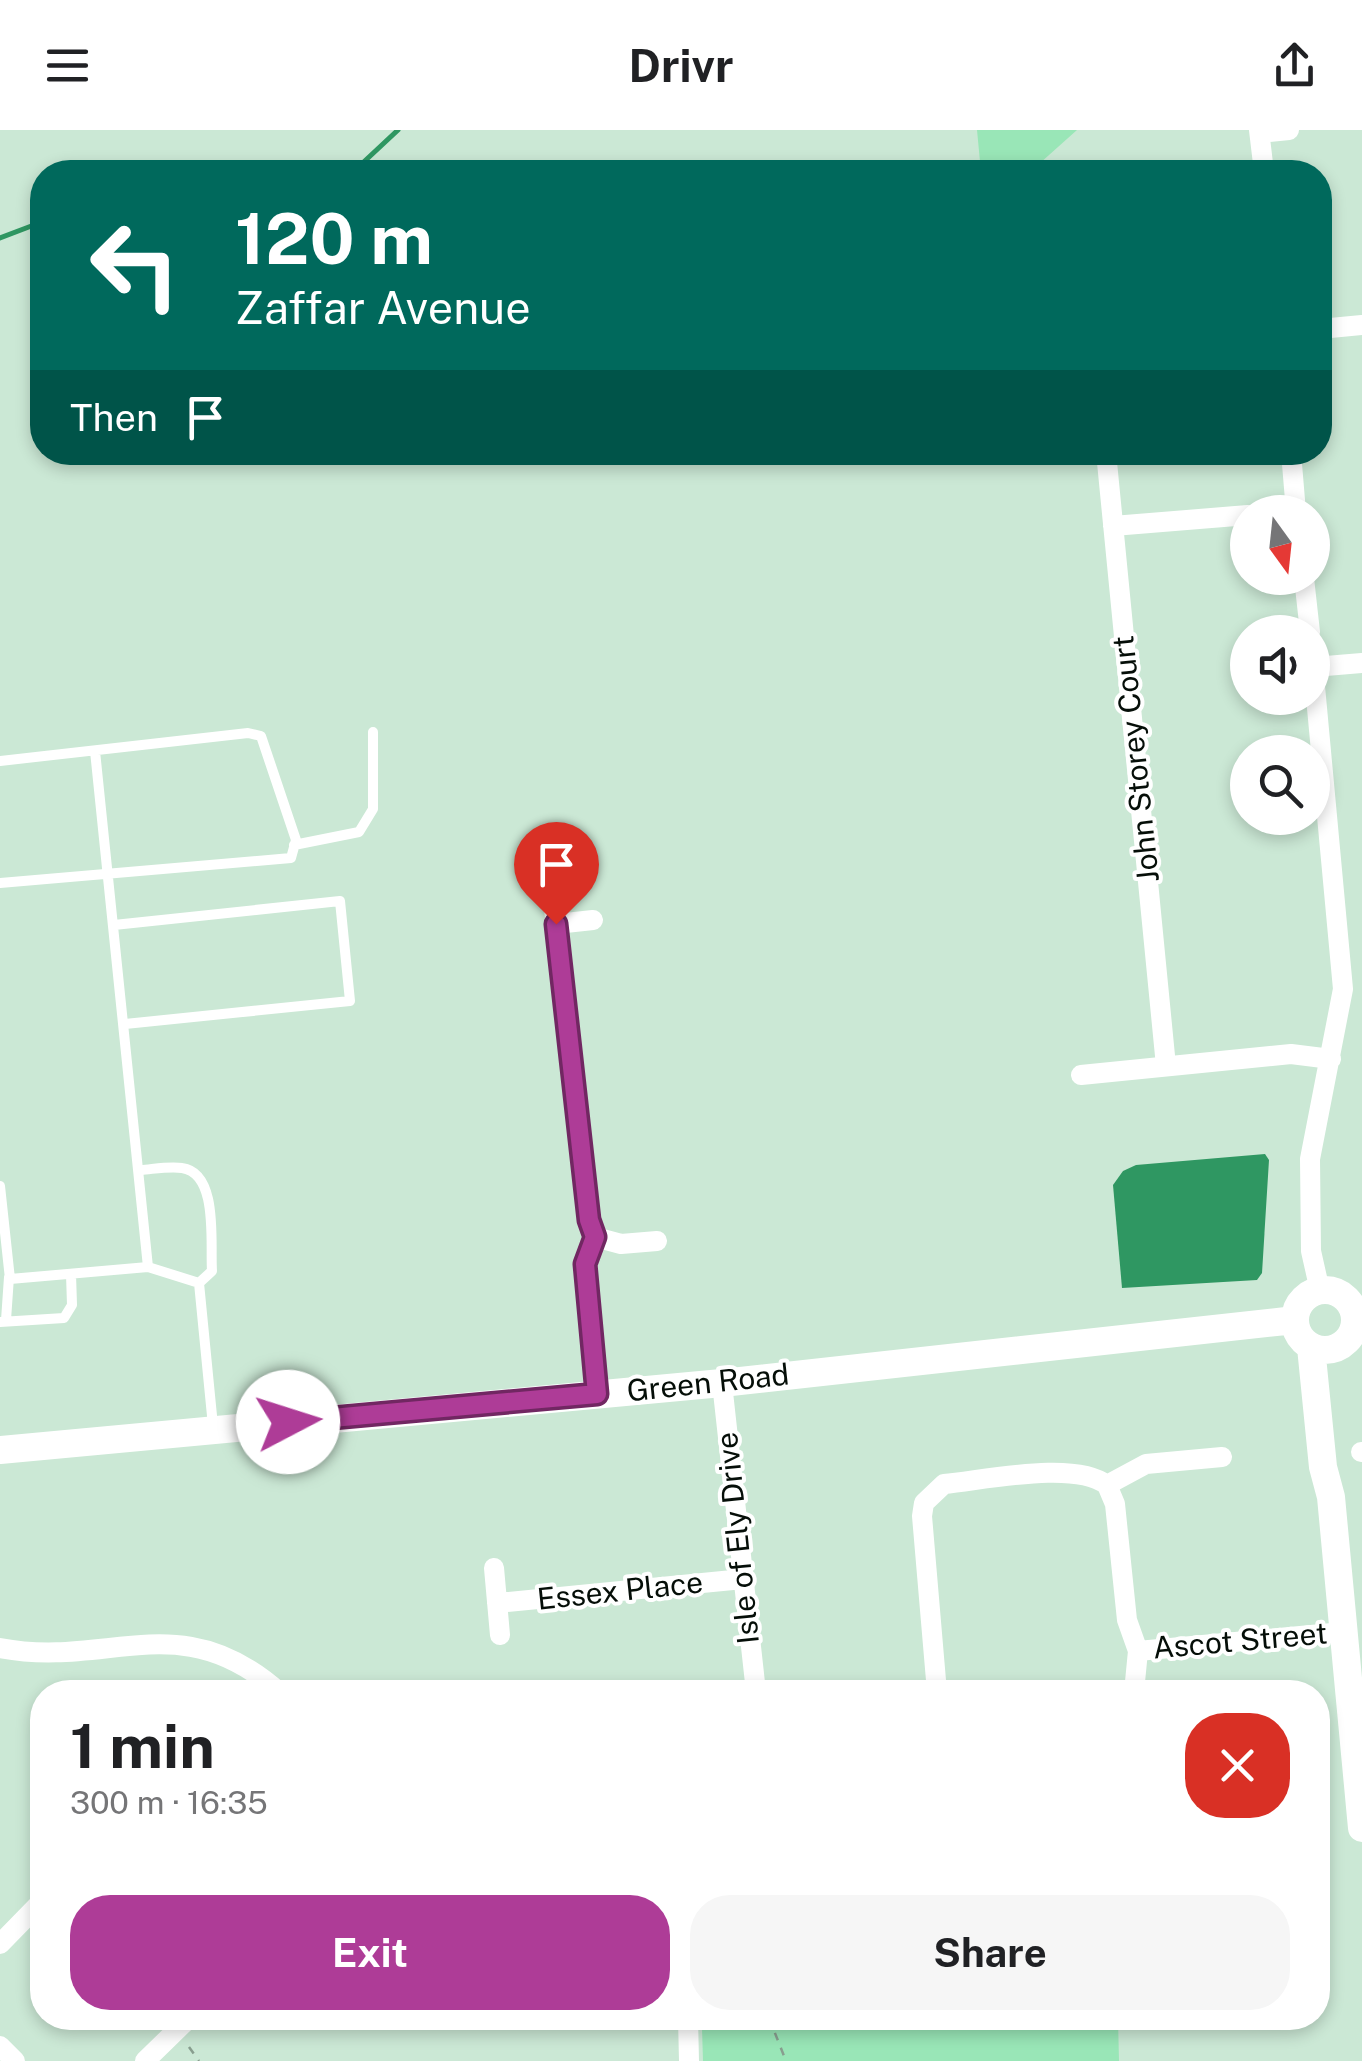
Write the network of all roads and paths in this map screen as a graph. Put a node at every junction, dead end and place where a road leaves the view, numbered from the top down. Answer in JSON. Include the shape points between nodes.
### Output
{"nodes":[{"id":1,"x":1288,"y":130,"type":"edge"},
{"id":2,"x":1259,"y":132,"type":"edge"},
{"id":3,"x":1262,"y":160,"type":"edge"},
{"id":4,"x":1362,"y":325,"type":"edge"},
{"id":5,"x":1332,"y":327,"type":"edge"},
{"id":6,"x":1107,"y":465,"type":"edge"},
{"id":7,"x":1292,"y":465,"type":"edge"},
{"id":8,"x":1295,"y":495,"type":"edge"},
{"id":9,"x":1230,"y":516,"type":"edge"},
{"id":10,"x":1114,"y":526,"type":"junction"},
{"id":11,"x":1330,"y":662,"type":"edge"},
{"id":12,"x":1362,"y":663,"type":"edge"},
{"id":13,"x":1318,"y":715,"type":"edge"},
{"id":14,"x":372,"y":732,"type":"dead end"},
{"id":15,"x":95,"y":750,"type":"junction"},
{"id":16,"x":0,"y":762,"type":"edge"},
{"id":17,"x":294,"y":846,"type":"junction"},
{"id":18,"x":108,"y":874,"type":"junction"},
{"id":19,"x":0,"y":883,"type":"edge"},
{"id":20,"x":553,"y":900,"type":"dead end"},
{"id":21,"x":594,"y":920,"type":"dead end"},
{"id":22,"x":556,"y":924,"type":"junction"},
{"id":23,"x":114,"y":925,"type":"junction"},
{"id":24,"x":125,"y":1024,"type":"junction"},
{"id":25,"x":1331,"y":1059,"type":"junction"},
{"id":26,"x":1166,"y":1066,"type":"junction"},
{"id":27,"x":1081,"y":1075,"type":"dead end"},
{"id":28,"x":142,"y":1170,"type":"junction"},
{"id":29,"x":0,"y":1186,"type":"edge"},
{"id":30,"x":595,"y":1237,"type":"junction"},
{"id":31,"x":657,"y":1241,"type":"dead end"},
{"id":32,"x":148,"y":1266,"type":"junction"},
{"id":33,"x":70,"y":1274,"type":"junction"},
{"id":34,"x":9,"y":1277,"type":"junction"},
{"id":35,"x":199,"y":1282,"type":"junction"},
{"id":36,"x":1320,"y":1291,"type":"junction"},
{"id":37,"x":1295,"y":1320,"type":"junction"},
{"id":38,"x":3,"y":1321,"type":"edge"},
{"id":39,"x":1354,"y":1327,"type":"edge"},
{"id":40,"x":1311,"y":1347,"type":"junction"},
{"id":41,"x":722,"y":1383,"type":"junction"},
{"id":42,"x":597,"y":1394,"type":"junction"},
{"id":43,"x":213,"y":1430,"type":"junction"},
{"id":44,"x":0,"y":1450,"type":"edge"},
{"id":45,"x":1222,"y":1458,"type":"dead end"},
{"id":46,"x":1107,"y":1484,"type":"junction"},
{"id":47,"x":1331,"y":1497,"type":"junction"},
{"id":48,"x":494,"y":1568,"type":"dead end"},
{"id":49,"x":743,"y":1579,"type":"junction"},
{"id":50,"x":497,"y":1603,"type":"junction"},
{"id":51,"x":1343,"y":1632,"type":"junction"},
{"id":52,"x":500,"y":1635,"type":"dead end"},
{"id":53,"x":0,"y":1648,"type":"edge"},
{"id":54,"x":1138,"y":1651,"type":"junction"},
{"id":55,"x":263,"y":1680,"type":"edge"},
{"id":56,"x":755,"y":1680,"type":"edge"},
{"id":57,"x":937,"y":1680,"type":"edge"},
{"id":58,"x":1135,"y":1680,"type":"edge"},
{"id":59,"x":1362,"y":1828,"type":"edge"},
{"id":60,"x":30,"y":1913,"type":"edge"},
{"id":61,"x":0,"y":1944,"type":"edge"},
{"id":62,"x":177,"y":2030,"type":"edge"},
{"id":63,"x":688,"y":2030,"type":"edge"},
{"id":64,"x":774,"y":2030,"type":"edge"},
{"id":65,"x":0,"y":2046,"type":"edge"},
{"id":66,"x":16,"y":2061,"type":"edge"},
{"id":67,"x":145,"y":2061,"type":"edge"},
{"id":68,"x":689,"y":2061,"type":"edge"},
{"id":69,"x":786,"y":2061,"type":"edge"}],
"edges":[{"from":1,"to":2,"type":"street"},
{"from":2,"to":3,"type":"street"},
{"from":4,"to":5,"type":"street"},
{"from":6,"to":10,"type":"street","name":"John Storey Court"},
{"from":7,"to":8,"type":"street"},
{"from":9,"to":10,"type":"street"},
{"from":10,"to":26,"type":"street","name":"John Storey Court"},
{"from":11,"to":12,"type":"street"},
{"from":13,"to":25,"type":"street","via":[[1344,989]]},
{"from":14,"to":17,"type":"lane","via":[[373,809],[359,832]]},
{"from":15,"to":16,"type":"lane"},
{"from":15,"to":17,"type":"lane","via":[[261,736]]},
{"from":15,"to":18,"type":"lane"},
{"from":17,"to":18,"type":"lane","via":[[291,858],[278,861]]},
{"from":18,"to":19,"type":"lane"},
{"from":18,"to":23,"type":"lane"},
{"from":20,"to":22,"type":"street"},
{"from":21,"to":22,"type":"street"},
{"from":22,"to":30,"type":"street"},
{"from":23,"to":24,"type":"lane"},
{"from":23,"to":24,"type":"lane","via":[[340,900],[350,1002]]},
{"from":24,"to":28,"type":"lane"},
{"from":25,"to":26,"type":"street","via":[[1292,1054]]},
{"from":25,"to":36,"type":"street","via":[[1307,1202]]},
{"from":26,"to":27,"type":"street"},
{"from":28,"to":32,"type":"lane"},
{"from":28,"to":35,"type":"lane","via":[[194,1172],[208,1193],[212,1271]]},
{"from":29,"to":34,"type":"lane"},
{"from":30,"to":31,"type":"street","via":[[622,1244]]},
{"from":30,"to":42,"type":"street","via":[[585,1264]]},
{"from":32,"to":33,"type":"lane"},
{"from":32,"to":35,"type":"lane"},
{"from":33,"to":34,"type":"lane"},
{"from":33,"to":38,"type":"lane","via":[[72,1305],[64,1318]]},
{"from":34,"to":38,"type":"lane"},
{"from":35,"to":43,"type":"lane"},
{"from":36,"to":37,"type":"street","via":[[1300,1304]]},
{"from":36,"to":39,"type":"street","via":[[1344,1297]]},
{"from":37,"to":40,"type":"street"},
{"from":37,"to":41,"type":"street","name":"Green Road"},
{"from":39,"to":40,"type":"street","via":[[1329,1350]]},
{"from":39,"to":47,"type":"street","via":[[1333,1390]]},
{"from":40,"to":47,"type":"street"},
{"from":41,"to":42,"type":"street","name":"Green Road"},
{"from":41,"to":49,"type":"street","name":"Isle of Ely Drive"},
{"from":42,"to":43,"type":"street","name":"Green Road"},
{"from":43,"to":44,"type":"street","name":"Green Road"},
{"from":45,"to":46,"type":"street","via":[[1146,1464]]},
{"from":46,"to":54,"type":"street","via":[[1115,1504],[1126,1620]]},
{"from":46,"to":57,"type":"street","via":[[1092,1473],[1069,1472],[944,1484],[924,1502]]},
{"from":47,"to":51,"type":"street"},
{"from":48,"to":50,"type":"street","name":"Essex Place"},
{"from":49,"to":50,"type":"street","name":"Essex Place"},
{"from":49,"to":56,"type":"street","name":"Isle of Ely Drive"},
{"from":50,"to":52,"type":"street","name":"Essex Place"},
{"from":51,"to":54,"type":"street","name":"Ascot Street"},
{"from":51,"to":59,"type":"street"},
{"from":53,"to":55,"type":"street","via":[[168,1642],[206,1648]]},
{"from":54,"to":58,"type":"street"},
{"from":60,"to":61,"type":"street"},
{"from":62,"to":67,"type":"street"},
{"from":63,"to":68,"type":"street"},
{"from":64,"to":69,"type":"path"},
{"from":65,"to":66,"type":"street"}]}
